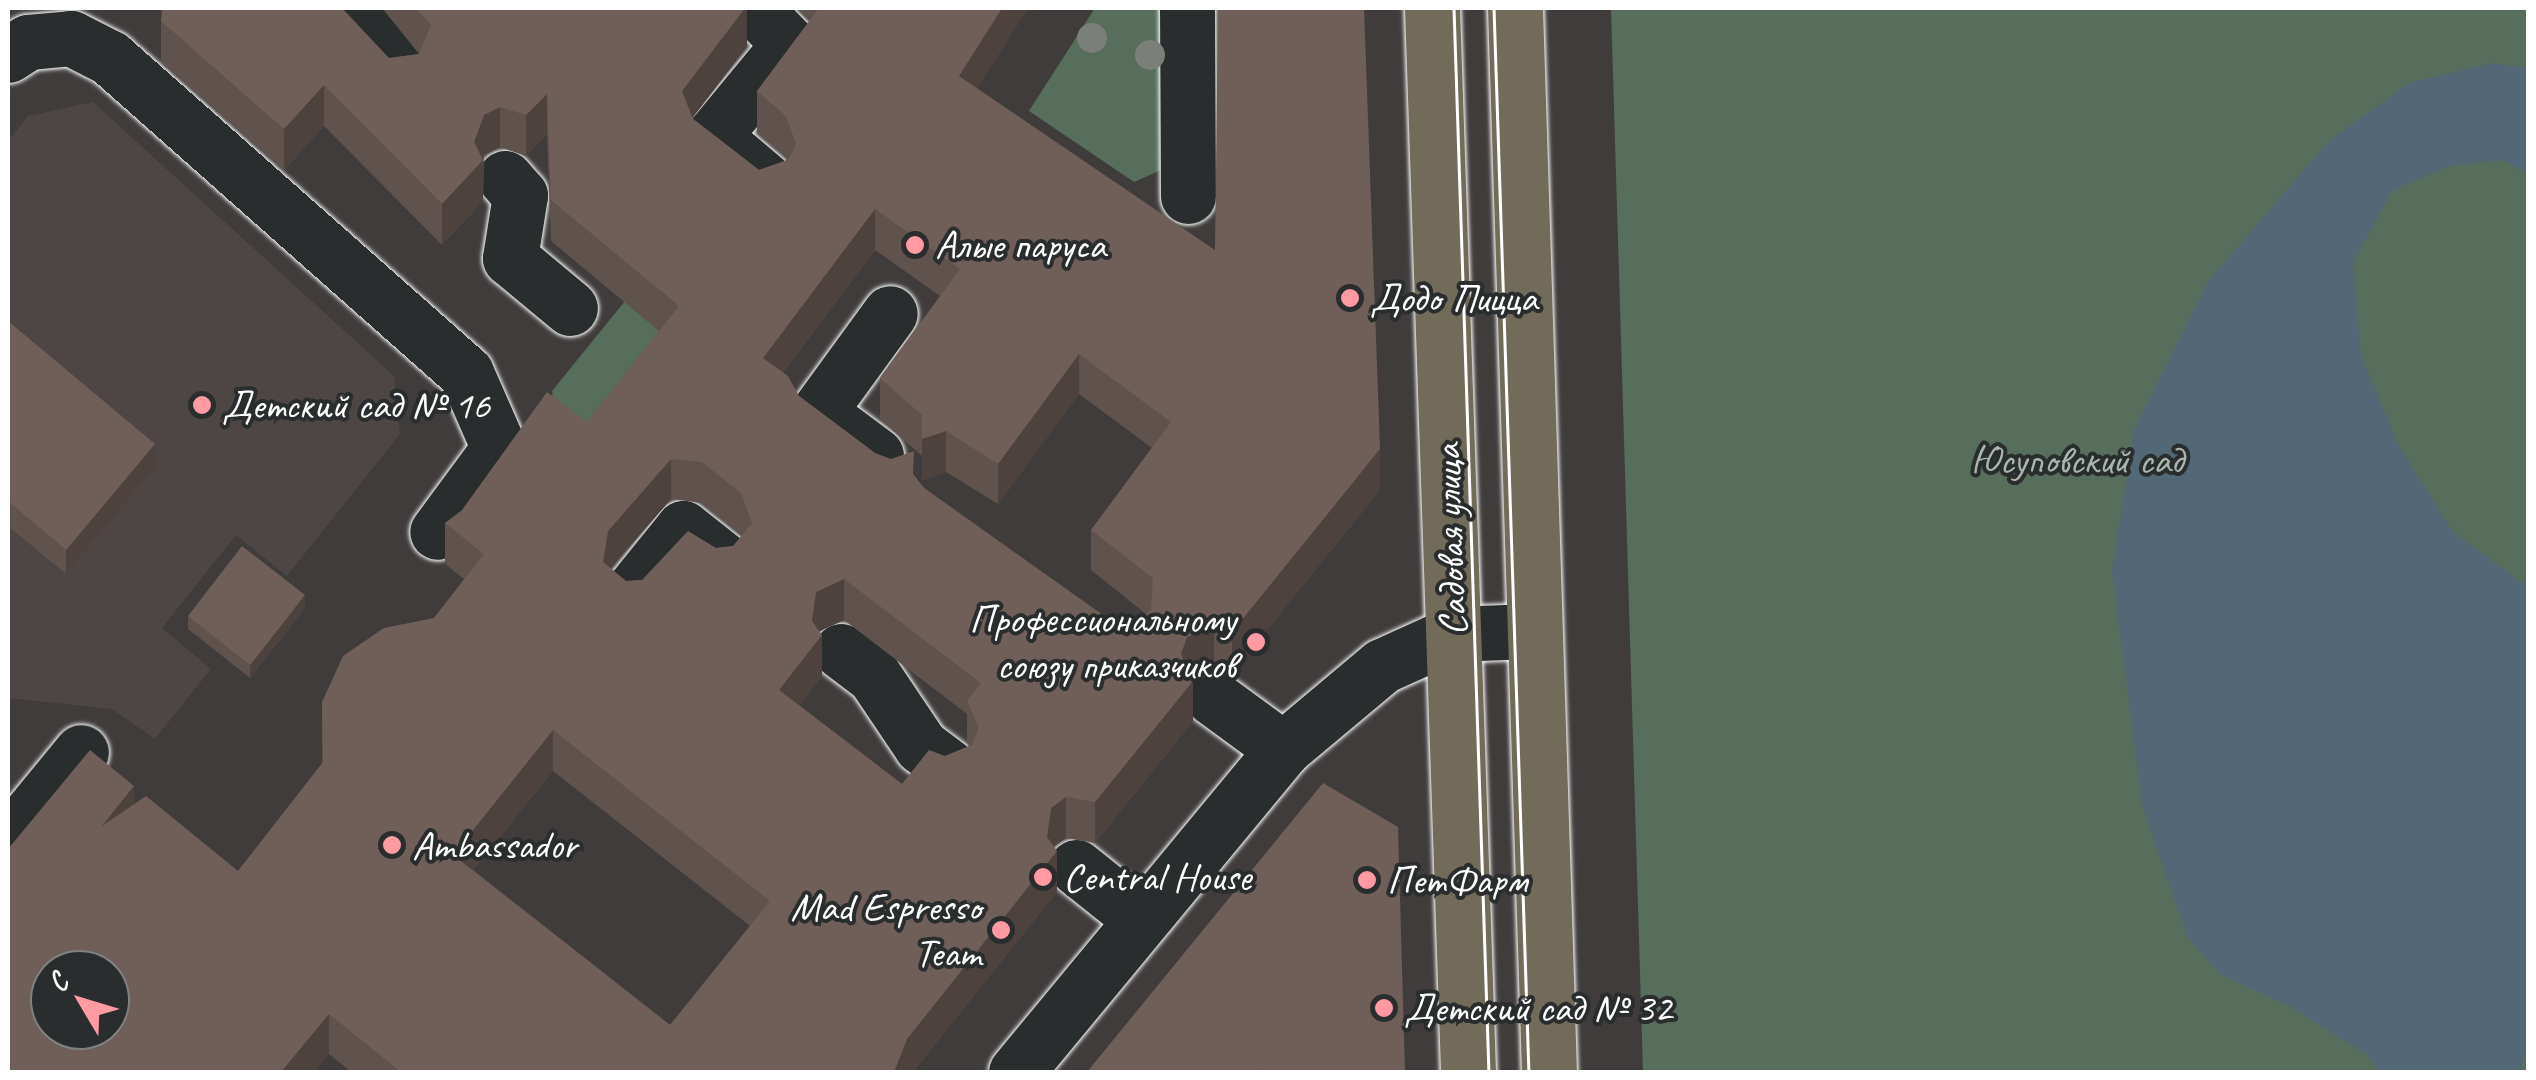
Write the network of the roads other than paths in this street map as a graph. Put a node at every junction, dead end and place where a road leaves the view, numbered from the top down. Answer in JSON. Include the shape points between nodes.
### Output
{"nodes":[{"id":1,"x":346,"y":8,"type":"edge"},
{"id":2,"x":1188,"y":8,"type":"edge"},
{"id":3,"x":1432,"y":8,"type":"edge"},
{"id":4,"x":1515,"y":8,"type":"edge"},
{"id":5,"x":760,"y":14,"type":"dead end"},
{"id":6,"x":8,"y":56,"type":"edge"},
{"id":7,"x":400,"y":70,"type":"edge"},
{"id":8,"x":505,"y":178,"type":"dead end"},
{"id":9,"x":765,"y":180,"type":"edge"},
{"id":10,"x":1188,"y":196,"type":"dead end"},
{"id":11,"x":570,"y":308,"type":"dead end"},
{"id":12,"x":890,"y":313,"type":"dead end"},
{"id":13,"x":894,"y":469,"type":"edge"},
{"id":14,"x":437,"y":532,"type":"dead end"},
{"id":15,"x":721,"y":558,"type":"edge"},
{"id":16,"x":632,"y":591,"type":"edge"},
{"id":17,"x":1531,"y":631,"type":"junction"},
{"id":18,"x":1453,"y":634,"type":"junction"},
{"id":19,"x":841,"y":652,"type":"dead end"},
{"id":20,"x":1212,"y":697,"type":"dead end"},
{"id":21,"x":1283,"y":749,"type":"junction"},
{"id":22,"x":81,"y":752,"type":"dead end"},
{"id":23,"x":948,"y":766,"type":"edge"},
{"id":24,"x":8,"y":841,"type":"edge"},
{"id":25,"x":1076,"y":867,"type":"dead end"},
{"id":26,"x":1141,"y":919,"type":"junction"},
{"id":27,"x":1016,"y":1072,"type":"edge"},
{"id":28,"x":1468,"y":1072,"type":"edge"},
{"id":29,"x":1549,"y":1072,"type":"edge"}],
"edges":[{"from":1,"to":7,"type":"street"},
{"from":2,"to":10,"type":"street"},
{"from":3,"to":18,"type":"main road","name":"Садовая улица"},
{"from":4,"to":17,"type":"main road","name":"Садовая улица"},
{"from":5,"to":9,"type":"street","via":[[789,44],[713,136]]},
{"from":6,"to":14,"type":"street","via":[[28,42],[70,38],[110,58],[466,373],[499,448]]},
{"from":8,"to":11,"type":"street","via":[[520,194],[510,258]]},
{"from":12,"to":13,"type":"street","via":[[818,412]]},
{"from":15,"to":16,"type":"street","via":[[683,528]]},
{"from":17,"to":18,"type":"street"},
{"from":17,"to":29,"type":"main road","name":"Садовая улица"},
{"from":18,"to":21,"type":"street","via":[[1382,666]]},
{"from":18,"to":28,"type":"main road","name":"Садовая улица"},
{"from":19,"to":23,"type":"street","via":[[874,676],[921,746]]},
{"from":20,"to":21,"type":"street"},
{"from":21,"to":26,"type":"street"},
{"from":22,"to":24,"type":"street"},
{"from":25,"to":26,"type":"street"},
{"from":26,"to":27,"type":"street"}]}
